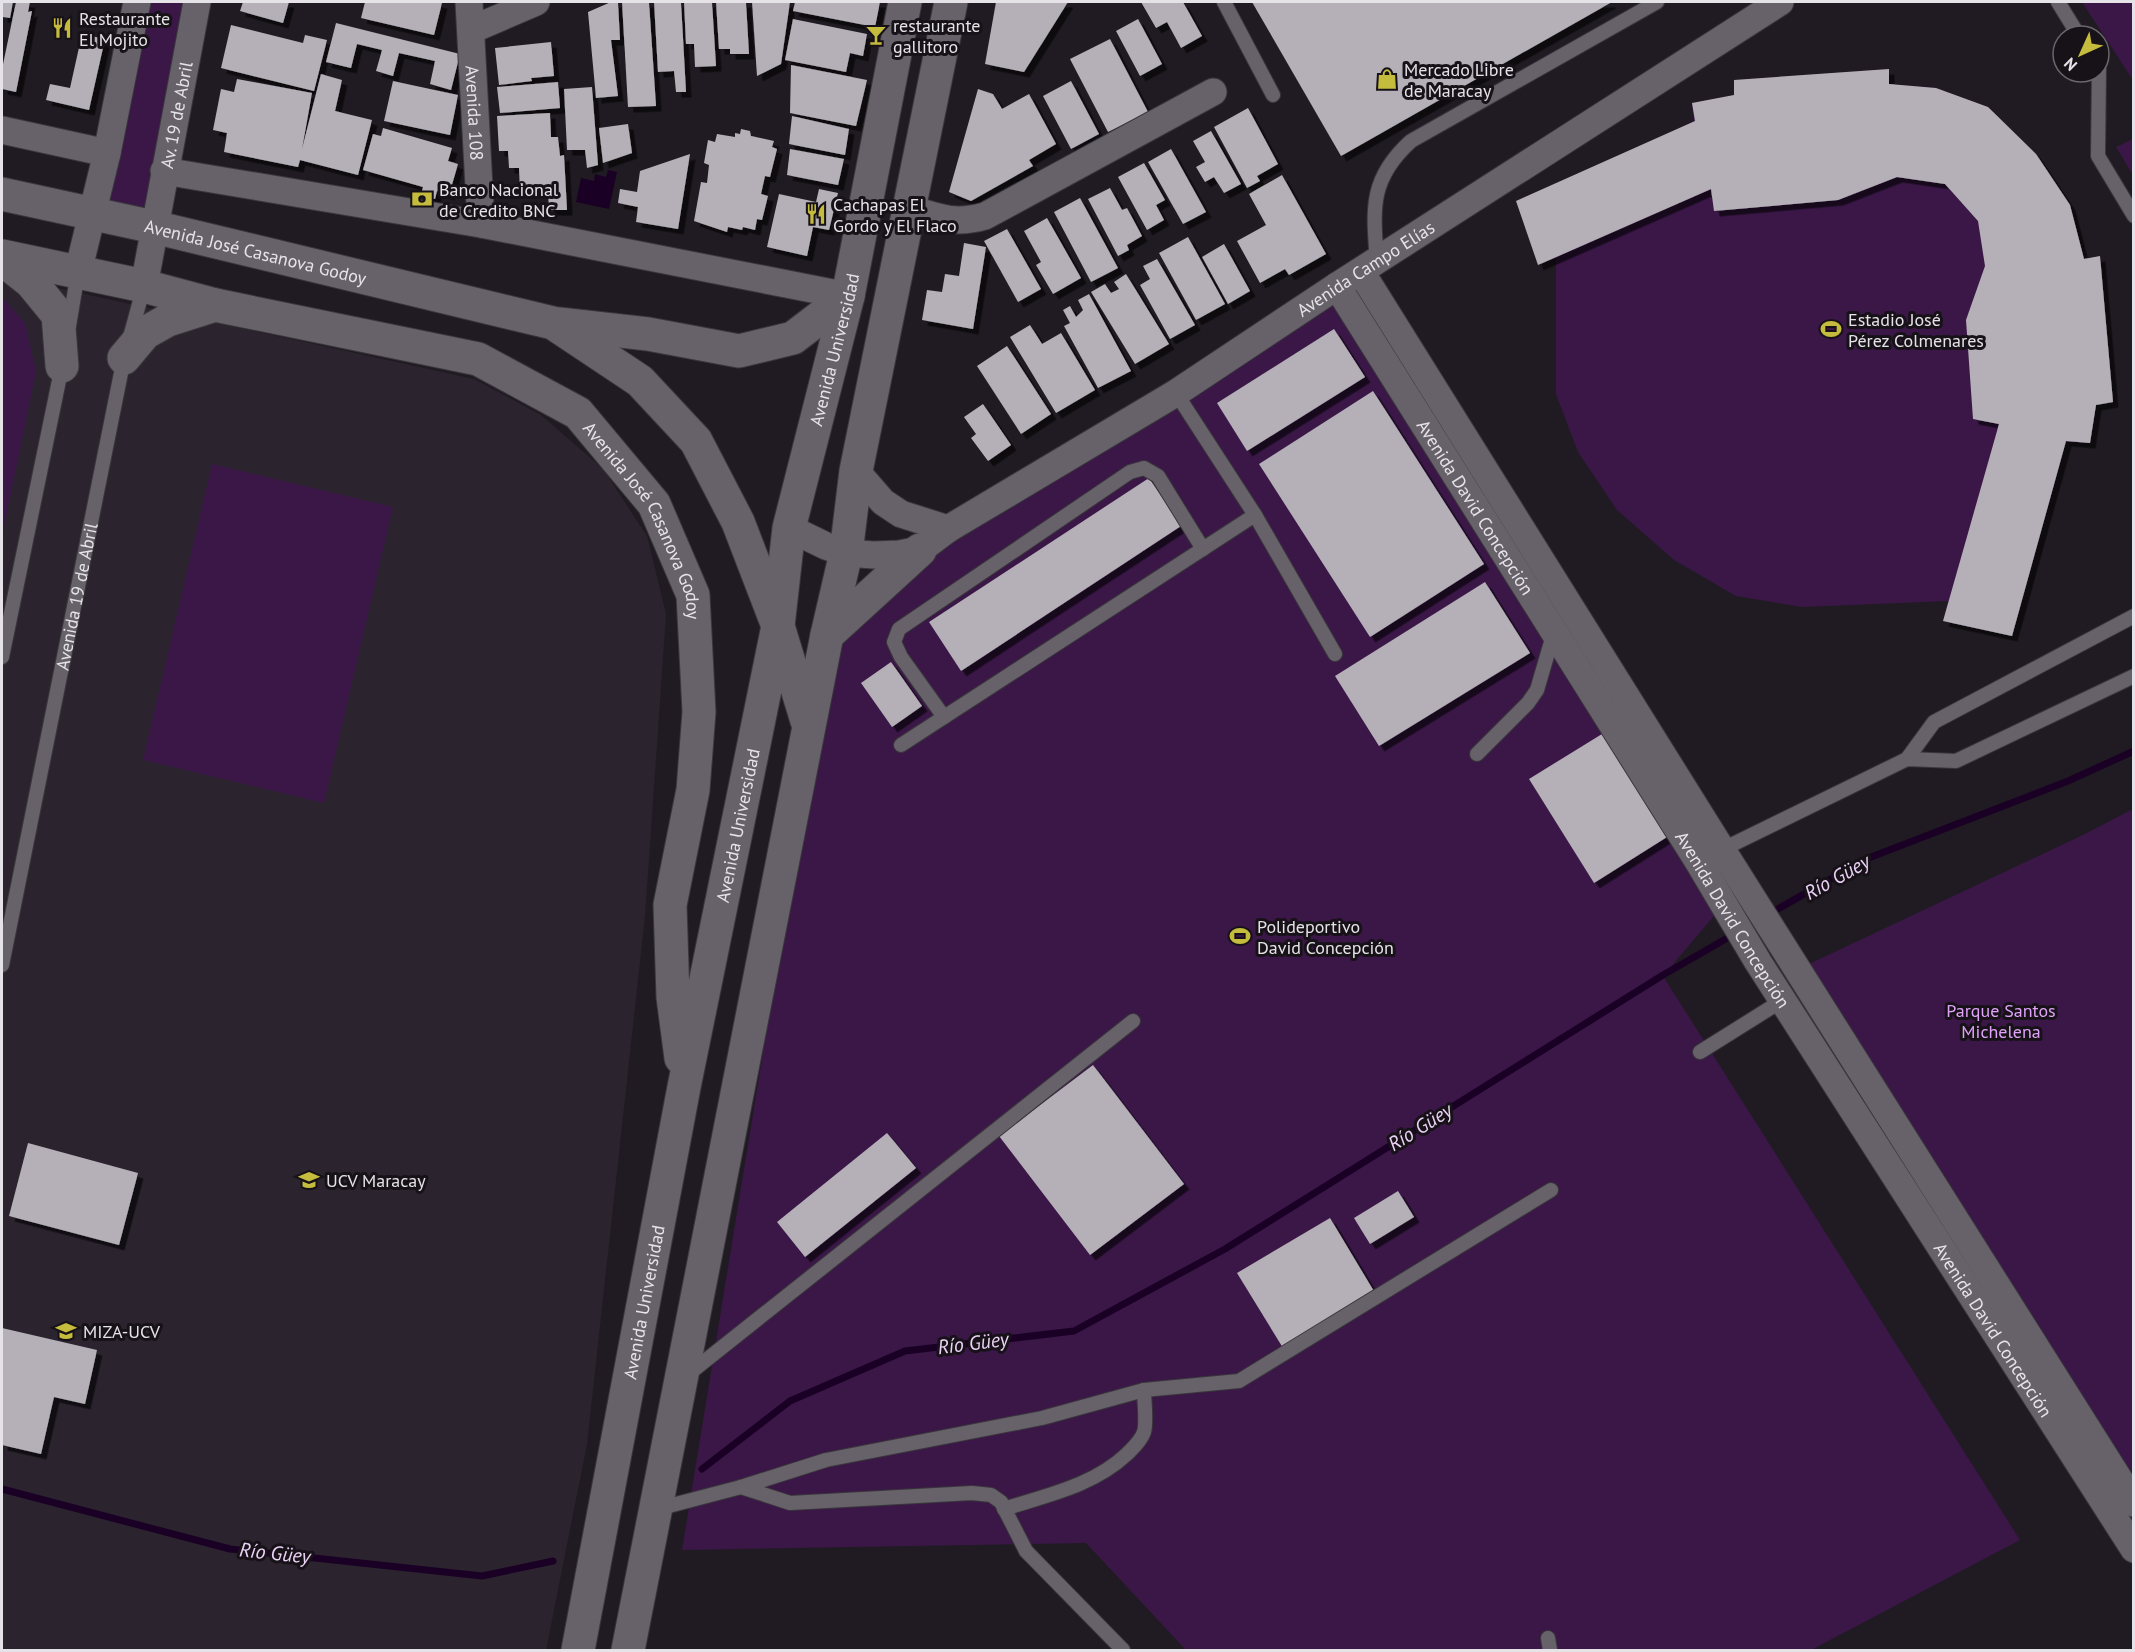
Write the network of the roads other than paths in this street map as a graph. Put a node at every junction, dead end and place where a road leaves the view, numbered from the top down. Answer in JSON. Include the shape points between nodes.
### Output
{"nodes":[{"id":1,"x":137,"y":2,"type":"edge"},
{"id":2,"x":197,"y":2,"type":"edge"},
{"id":3,"x":469,"y":2,"type":"edge"},
{"id":4,"x":536,"y":2,"type":"edge"},
{"id":5,"x":905,"y":2,"type":"edge"},
{"id":6,"x":951,"y":2,"type":"edge"},
{"id":7,"x":1224,"y":2,"type":"edge"},
{"id":8,"x":1657,"y":2,"type":"edge"},
{"id":9,"x":1780,"y":2,"type":"edge"},
{"id":10,"x":2058,"y":2,"type":"edge"},
{"id":11,"x":2072,"y":24,"type":"edge"},
{"id":12,"x":471,"y":30,"type":"junction"},
{"id":13,"x":2099,"y":84,"type":"edge"},
{"id":14,"x":1213,"y":92,"type":"dead end"},
{"id":15,"x":1272,"y":95,"type":"dead end"},
{"id":16,"x":2,"y":130,"type":"edge"},
{"id":17,"x":107,"y":153,"type":"junction"},
{"id":18,"x":164,"y":171,"type":"junction"},
{"id":19,"x":2,"y":194,"type":"edge"},
{"id":20,"x":908,"y":208,"type":"junction"},
{"id":21,"x":93,"y":214,"type":"junction"},
{"id":22,"x":2133,"y":216,"type":"edge"},
{"id":23,"x":481,"y":224,"type":"junction"},
{"id":24,"x":154,"y":227,"type":"junction"},
{"id":25,"x":2,"y":258,"type":"edge"},
{"id":26,"x":1369,"y":267,"type":"junction"},
{"id":27,"x":78,"y":272,"type":"junction"},
{"id":28,"x":144,"y":286,"type":"junction"},
{"id":29,"x":1337,"y":286,"type":"junction"},
{"id":30,"x":848,"y":296,"type":"junction"},
{"id":31,"x":215,"y":305,"type":"junction"},
{"id":32,"x":553,"y":323,"type":"junction"},
{"id":33,"x":124,"y":358,"type":"junction"},
{"id":34,"x":62,"y":366,"type":"junction"},
{"id":35,"x":1176,"y":393,"type":"junction"},
{"id":36,"x":856,"y":471,"type":"junction"},
{"id":37,"x":1255,"y":515,"type":"junction"},
{"id":38,"x":789,"y":528,"type":"junction"},
{"id":39,"x":948,"y":529,"type":"junction"},
{"id":40,"x":1203,"y":549,"type":"junction"},
{"id":41,"x":920,"y":550,"type":"junction"},
{"id":42,"x":846,"y":553,"type":"junction"},
{"id":43,"x":2133,"y":616,"type":"edge"},
{"id":44,"x":778,"y":626,"type":"junction"},
{"id":45,"x":1554,"y":632,"type":"junction"},
{"id":46,"x":827,"y":635,"type":"junction"},
{"id":47,"x":1335,"y":654,"type":"dead end"},
{"id":48,"x":2,"y":657,"type":"edge"},
{"id":49,"x":2133,"y":676,"type":"edge"},
{"id":50,"x":944,"y":717,"type":"junction"},
{"id":51,"x":809,"y":725,"type":"junction"},
{"id":52,"x":901,"y":744,"type":"dead end"},
{"id":53,"x":1477,"y":754,"type":"dead end"},
{"id":54,"x":1907,"y":759,"type":"junction"},
{"id":55,"x":1710,"y":856,"type":"junction"},
{"id":56,"x":2,"y":965,"type":"edge"},
{"id":57,"x":1783,"y":1000,"type":"junction"},
{"id":58,"x":1133,"y":1021,"type":"dead end"},
{"id":59,"x":1700,"y":1052,"type":"dead end"},
{"id":60,"x":684,"y":1087,"type":"junction"},
{"id":61,"x":1551,"y":1190,"type":"dead end"},
{"id":62,"x":680,"y":1381,"type":"junction"},
{"id":63,"x":1144,"y":1390,"type":"junction"},
{"id":64,"x":2095,"y":1466,"type":"junction"},
{"id":65,"x":741,"y":1487,"type":"junction"},
{"id":66,"x":2133,"y":1503,"type":"edge"},
{"id":67,"x":1004,"y":1509,"type":"junction"},
{"id":68,"x":655,"y":1510,"type":"junction"},
{"id":69,"x":2133,"y":1549,"type":"edge"},
{"id":70,"x":578,"y":1650,"type":"edge"},
{"id":71,"x":628,"y":1650,"type":"edge"},
{"id":72,"x":1123,"y":1650,"type":"edge"}],
"edges":[{"from":1,"to":17,"type":"street"},
{"from":2,"to":18,"type":"street","name":"Av. 19 de Abril"},
{"from":3,"to":12,"type":"street","name":"Avenida 108"},
{"from":4,"to":12,"type":"street"},
{"from":5,"to":30,"type":"street","name":"Avenida Universidad"},
{"from":6,"to":20,"type":"street"},
{"from":7,"to":15,"type":"lane"},
{"from":8,"to":26,"type":"lane","via":[[1411,141],[1394,156],[1383,174],[1374,213]]},
{"from":9,"to":26,"type":"street","name":"Avenida Campo Elías"},
{"from":10,"to":11,"type":"lane"},
{"from":12,"to":23,"type":"street","name":"Avenida 108"},
{"from":13,"to":22,"type":"lane","via":[[2098,156]]},
{"from":14,"to":20,"type":"street","via":[[985,216],[945,220]]},
{"from":16,"to":17,"type":"street"},
{"from":17,"to":21,"type":"street"},
{"from":18,"to":23,"type":"street"},
{"from":18,"to":24,"type":"street","name":"Av. 19 de Abril"},
{"from":19,"to":21,"type":"street","name":"Avenida José Casanova Godoy"},
{"from":20,"to":36,"type":"street"},
{"from":21,"to":24,"type":"street","name":"Avenida José Casanova Godoy"},
{"from":21,"to":27,"type":"street"},
{"from":23,"to":30,"type":"street"},
{"from":24,"to":28,"type":"street","name":"Avenida 19 de Abril"},
{"from":24,"to":32,"type":"street","name":"Avenida José Casanova Godoy"},
{"from":25,"to":27,"type":"street"},
{"from":25,"to":34,"type":"street","via":[[32,282],[58,315]]},
{"from":26,"to":29,"type":"street","name":"Avenida Campo Elías"},
{"from":26,"to":55,"type":"street","name":"Avenida David Concepción"},
{"from":27,"to":28,"type":"street","name":"Avenida José Casanova Godoy"},
{"from":27,"to":34,"type":"lane"},
{"from":28,"to":31,"type":"street","name":"Avenida José Casanova Godoy"},
{"from":28,"to":33,"type":"lane","name":"Avenida 19 de Abril"},
{"from":29,"to":35,"type":"street","name":"Avenida Campo Elías"},
{"from":29,"to":45,"type":"street","name":"Avenida David Concepción"},
{"from":30,"to":32,"type":"street","via":[[793,338],[739,351],[648,333]]},
{"from":30,"to":38,"type":"street","name":"Avenida Universidad"},
{"from":31,"to":33,"type":"street","via":[[168,320],[146,333]]},
{"from":31,"to":60,"type":"street","name":"Avenida José Casanova Godoy","via":[[478,359],[578,413],[654,504],[693,595],[699,701],[693,790],[670,905],[673,997]]},
{"from":32,"to":44,"type":"street","name":"Avenida José Casanova Godoy","via":[[640,381],[696,441],[738,522]]},
{"from":33,"to":56,"type":"lane","name":"Avenida 19 de Abril"},
{"from":34,"to":48,"type":"lane"},
{"from":35,"to":37,"type":"lane"},
{"from":35,"to":39,"type":"street","name":"Avenida Campo Elías"},
{"from":36,"to":39,"type":"street","via":[[883,502],[901,514]]},
{"from":36,"to":42,"type":"street"},
{"from":37,"to":40,"type":"lane"},
{"from":37,"to":47,"type":"lane"},
{"from":38,"to":42,"type":"street"},
{"from":38,"to":44,"type":"street","name":"Avenida Universidad"},
{"from":39,"to":41,"type":"street","name":"Avenida Campo Elías"},
{"from":40,"to":50,"type":"lane"},
{"from":40,"to":50,"type":"lane","via":[[1158,476],[1144,468],[1130,472],[899,629],[894,642],[901,657]]},
{"from":41,"to":42,"type":"street","via":[[899,554]]},
{"from":41,"to":46,"type":"street"},
{"from":42,"to":46,"type":"street"},
{"from":43,"to":54,"type":"lane","via":[[1934,722]]},
{"from":44,"to":51,"type":"street","name":"Avenida José Casanova Godoy"},
{"from":44,"to":60,"type":"street","name":"Avenida Universidad"},
{"from":45,"to":53,"type":"lane","via":[[1537,690]]},
{"from":45,"to":55,"type":"street","name":"Avenida David Concepción"},
{"from":46,"to":51,"type":"street"},
{"from":49,"to":54,"type":"lane","via":[[1956,760]]},
{"from":50,"to":52,"type":"lane"},
{"from":51,"to":62,"type":"street"},
{"from":54,"to":55,"type":"lane"},
{"from":55,"to":57,"type":"street","name":"Avenida David Concepción","via":[[1721,900]]},
{"from":55,"to":64,"type":"street","name":"Avenida David Concepción","via":[[1745,886],[1784,947]]},
{"from":57,"to":59,"type":"lane"},
{"from":57,"to":64,"type":"street","name":"Avenida David Concepción"},
{"from":58,"to":62,"type":"lane"},
{"from":60,"to":70,"type":"street","name":"Avenida Universidad"},
{"from":61,"to":63,"type":"lane","via":[[1239,1382]]},
{"from":62,"to":68,"type":"street"},
{"from":63,"to":65,"type":"lane","via":[[1042,1418],[826,1460]]},
{"from":63,"to":67,"type":"lane","via":[[1144,1431],[1119,1461],[1086,1482]]},
{"from":64,"to":66,"type":"street","name":"Avenida David Concepción"},
{"from":64,"to":69,"type":"street","name":"Avenida David Concepción"},
{"from":65,"to":67,"type":"lane","via":[[790,1503],[992,1494]]},
{"from":65,"to":68,"type":"lane"},
{"from":67,"to":72,"type":"lane","via":[[1026,1551]]},
{"from":68,"to":71,"type":"street"}]}
